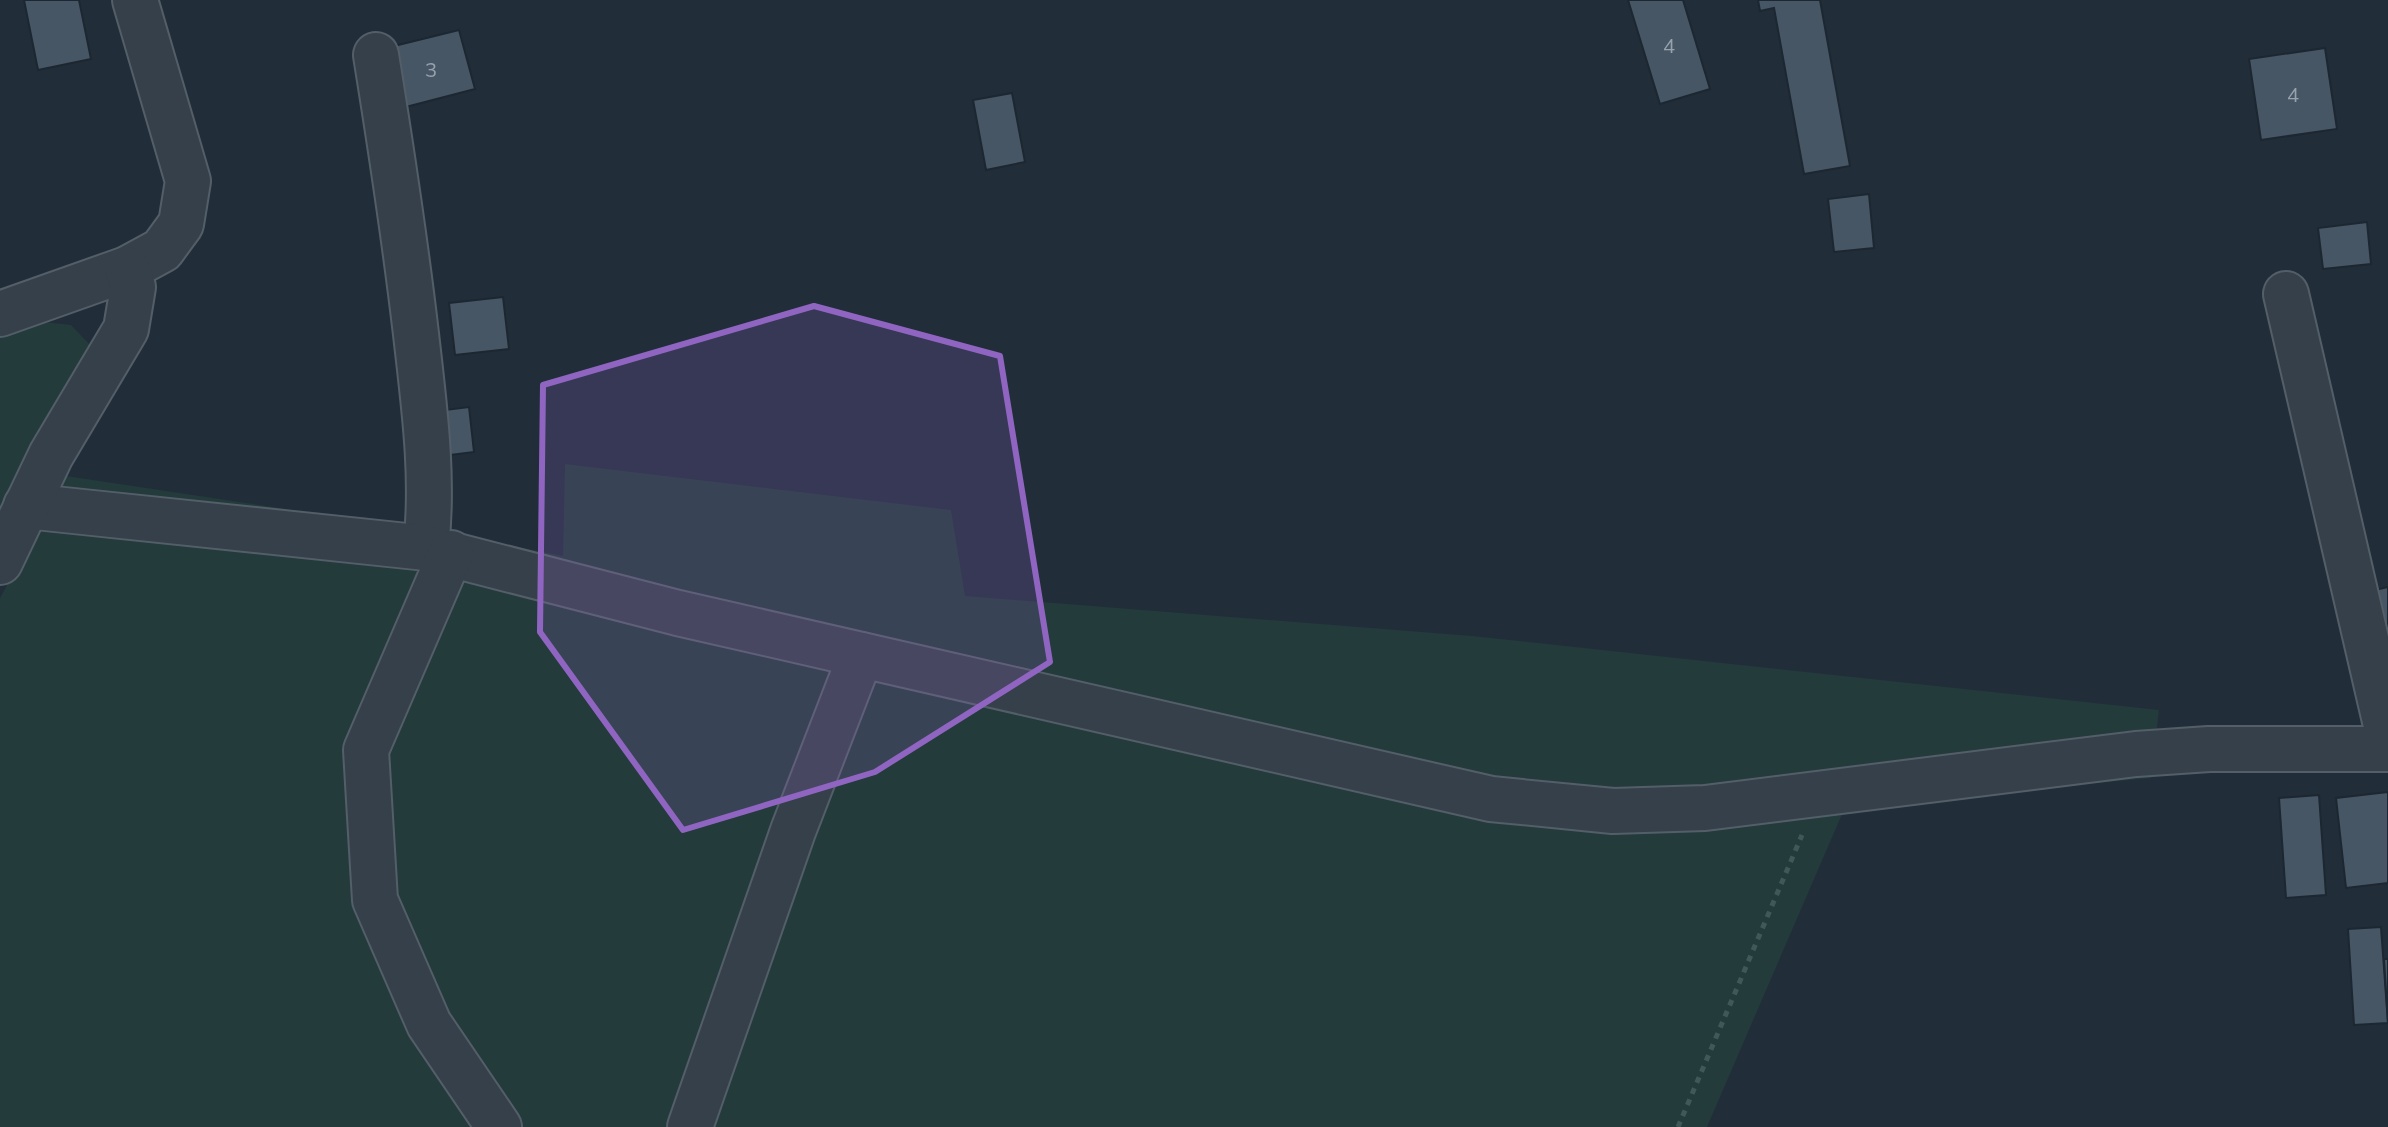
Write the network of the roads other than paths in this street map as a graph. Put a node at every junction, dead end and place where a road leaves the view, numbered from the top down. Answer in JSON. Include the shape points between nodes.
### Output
{"nodes":[{"id":1,"x":135,"y":0,"type":"edge"},
{"id":2,"x":376,"y":55,"type":"dead end"},
{"id":3,"x":127,"y":269,"type":"junction"},
{"id":4,"x":2286,"y":294,"type":"dead end"},
{"id":5,"x":0,"y":314,"type":"edge"},
{"id":6,"x":26,"y":506,"type":"junction"},
{"id":7,"x":438,"y":550,"type":"junction"},
{"id":8,"x":0,"y":562,"type":"edge"},
{"id":9,"x":861,"y":655,"type":"junction"},
{"id":10,"x":2388,"y":734,"type":"edge"},
{"id":11,"x":2388,"y":749,"type":"edge"},
{"id":12,"x":499,"y":1127,"type":"edge"},
{"id":13,"x":690,"y":1127,"type":"edge"}],
"edges":[{"from":1,"to":3,"type":"street","via":[[188,181],[181,224],[162,250]]},
{"from":2,"to":7,"type":"street","via":[[402,218]]},
{"from":3,"to":5,"type":"street"},
{"from":3,"to":6,"type":"street","via":[[133,287],[126,329]]},
{"from":4,"to":10,"type":"street"},
{"from":6,"to":7,"type":"street"},
{"from":6,"to":8,"type":"street"},
{"from":7,"to":9,"type":"street"},
{"from":7,"to":12,"type":"street","via":[[366,750],[375,900],[429,1024]]},
{"from":9,"to":11,"type":"street","via":[[1491,799],[1613,811],[1705,808],[2136,754]]},
{"from":9,"to":13,"type":"street"}]}
